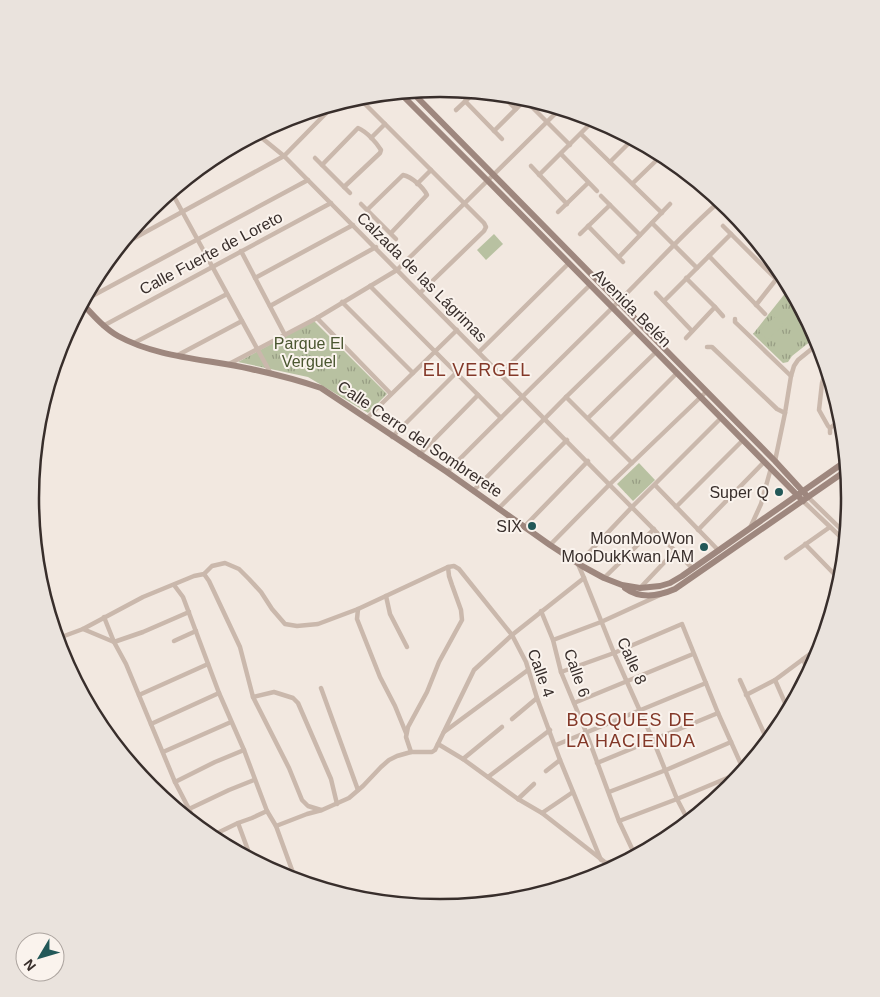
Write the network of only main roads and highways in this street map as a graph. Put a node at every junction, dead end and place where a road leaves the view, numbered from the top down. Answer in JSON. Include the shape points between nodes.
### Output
{"nodes":[{"id":1,"x":418,"y":98,"type":"edge"},
{"id":2,"x":407,"y":99,"type":"edge"},
{"id":3,"x":87,"y":308,"type":"edge"},
{"id":4,"x":840,"y":466,"type":"edge"},
{"id":5,"x":840,"y":475,"type":"edge"},
{"id":6,"x":800,"y":493,"type":"junction"},
{"id":7,"x":806,"y":499,"type":"junction"},
{"id":8,"x":622,"y":586,"type":"junction"}],
"edges":[{"from":1,"to":6,"type":"main road","name":"Avenida Belén","via":[[775,461]]},
{"from":2,"to":6,"type":"main road","name":"Avenida Belén","via":[[764,462]]},
{"from":3,"to":8,"type":"main road","name":"Calle Cerro del Sombrerete","via":[[103,326],[154,350],[251,369],[321,388],[578,564]]},
{"from":4,"to":6,"type":"main road","name":"Calle Cerro del Sombrerete"},
{"from":5,"to":7,"type":"main road","name":"Calle Cerro del Sombrerete"},
{"from":6,"to":7,"type":"main road","name":"Avenida Belén"},
{"from":6,"to":8,"type":"main road","name":"Calle Cerro del Sombrerete","via":[[670,583],[640,588]]},
{"from":7,"to":8,"type":"main road","name":"Calle Cerro del Sombrerete","via":[[675,589],[651,596],[637,594]]}]}
